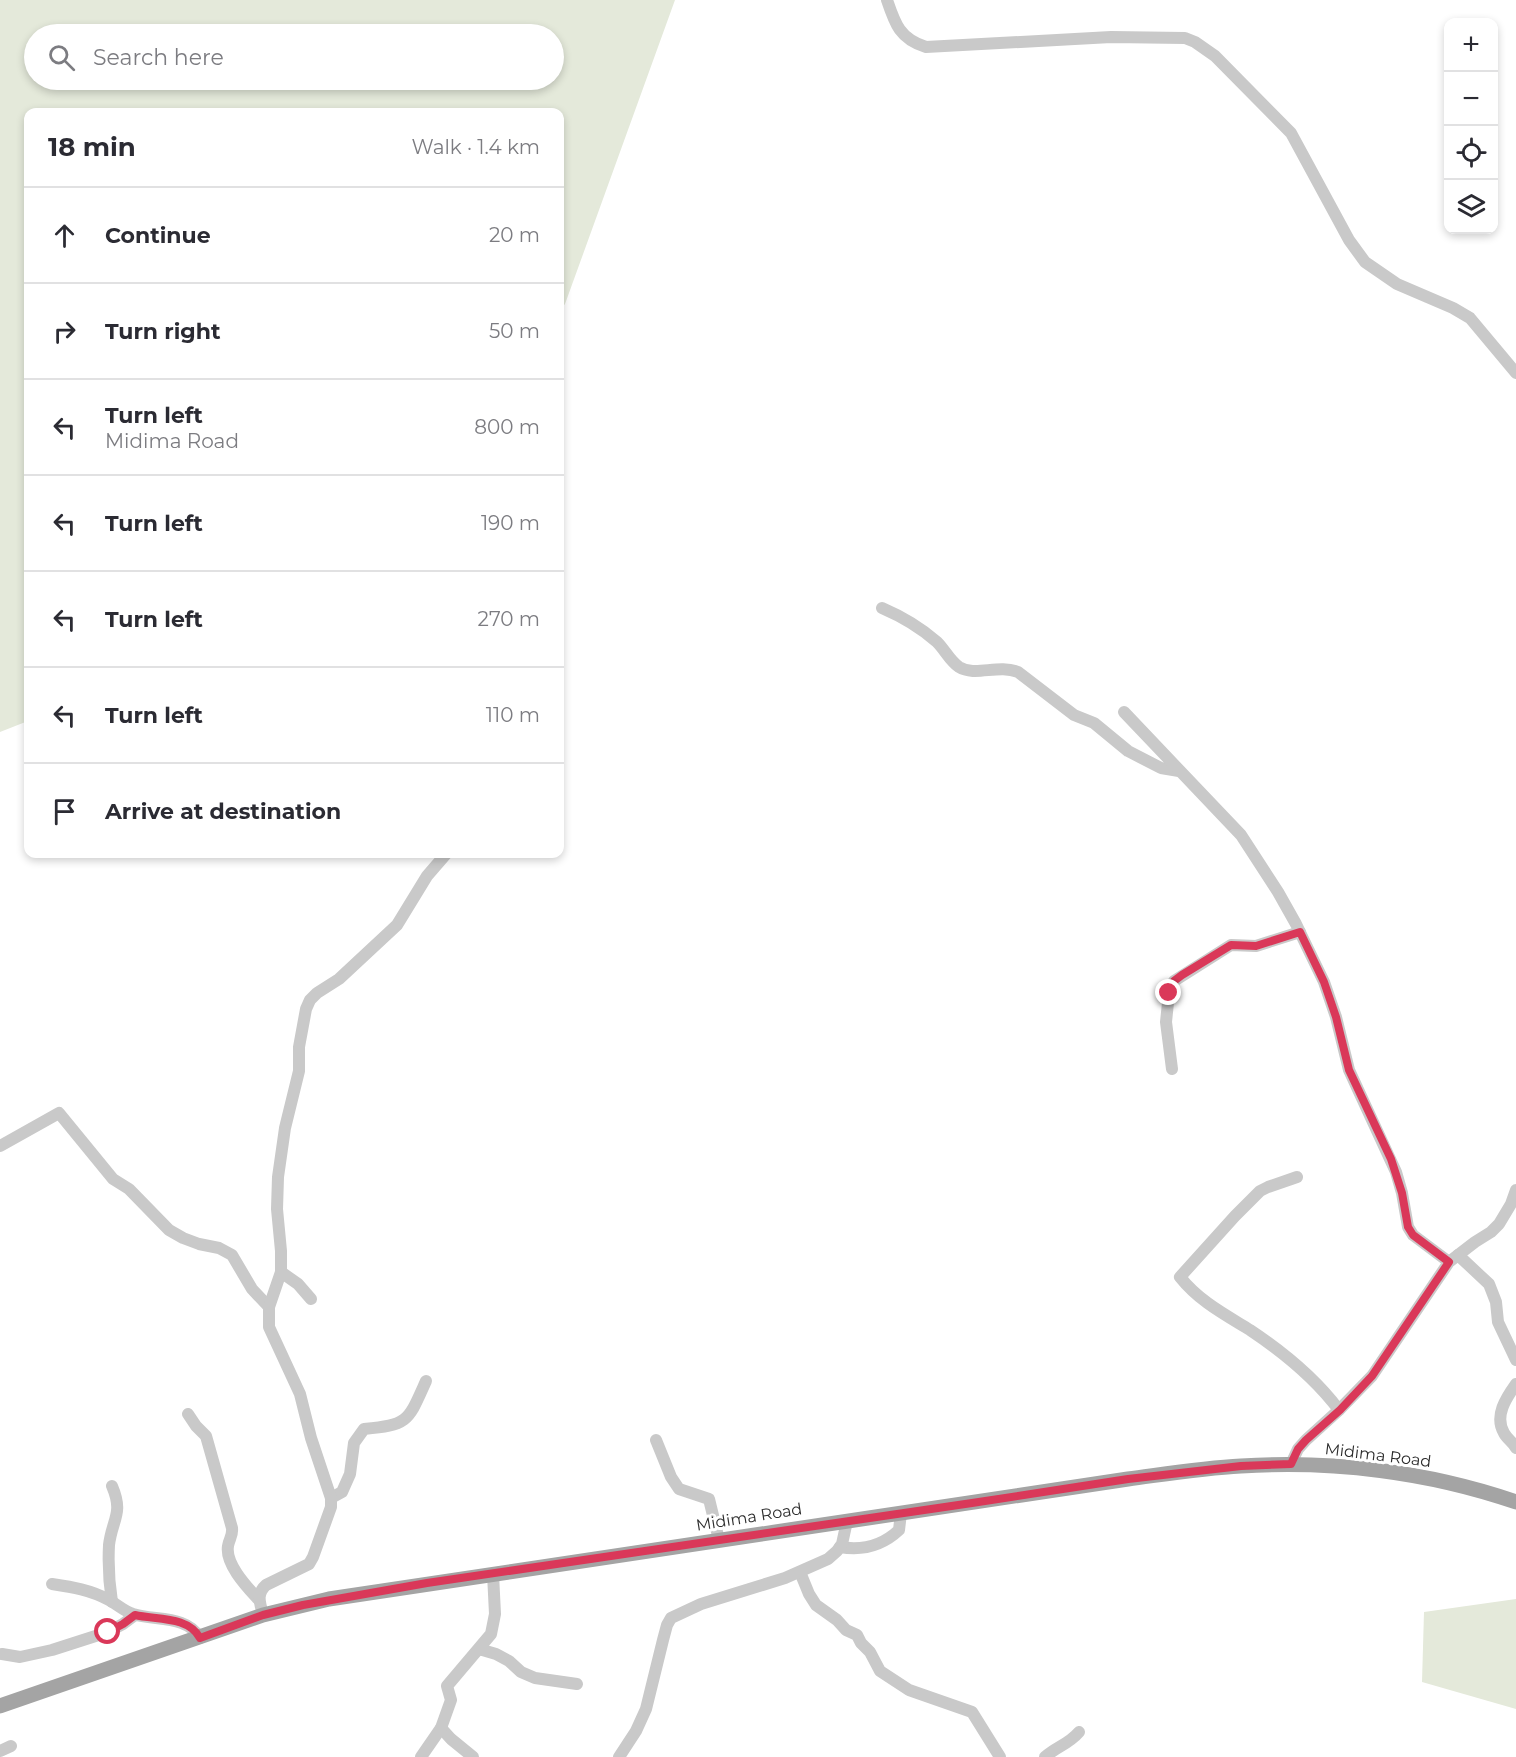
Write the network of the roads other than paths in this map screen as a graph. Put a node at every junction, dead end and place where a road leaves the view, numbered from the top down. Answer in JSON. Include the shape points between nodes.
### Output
{"nodes":[{"id":1,"x":887,"y":0,"type":"edge"},
{"id":2,"x":1516,"y":373,"type":"edge"},
{"id":3,"x":882,"y":608,"type":"dead end"},
{"id":4,"x":1124,"y":712,"type":"dead end"},
{"id":5,"x":1179,"y":771,"type":"junction"},
{"id":6,"x":443,"y":858,"type":"edge"},
{"id":7,"x":1300,"y":932,"type":"junction"},
{"id":8,"x":1172,"y":1069,"type":"dead end"},
{"id":9,"x":0,"y":1146,"type":"edge"},
{"id":10,"x":1297,"y":1177,"type":"dead end"},
{"id":11,"x":1516,"y":1190,"type":"edge"},
{"id":12,"x":1454,"y":1258,"type":"junction"},
{"id":13,"x":281,"y":1272,"type":"junction"},
{"id":14,"x":311,"y":1299,"type":"dead end"},
{"id":15,"x":269,"y":1307,"type":"junction"},
{"id":16,"x":1516,"y":1360,"type":"edge"},
{"id":17,"x":426,"y":1381,"type":"dead end"},
{"id":18,"x":1516,"y":1384,"type":"edge"},
{"id":19,"x":1340,"y":1410,"type":"junction"},
{"id":20,"x":188,"y":1414,"type":"dead end"},
{"id":21,"x":656,"y":1440,"type":"dead end"},
{"id":22,"x":1516,"y":1448,"type":"edge"},
{"id":23,"x":1291,"y":1464,"type":"junction"},
{"id":24,"x":112,"y":1486,"type":"dead end"},
{"id":25,"x":331,"y":1498,"type":"junction"},
{"id":26,"x":1516,"y":1502,"type":"edge"},
{"id":27,"x":901,"y":1513,"type":"junction"},
{"id":28,"x":847,"y":1521,"type":"junction"},
{"id":29,"x":719,"y":1540,"type":"junction"},
{"id":30,"x":840,"y":1547,"type":"junction"},
{"id":31,"x":800,"y":1572,"type":"junction"},
{"id":32,"x":493,"y":1574,"type":"junction"},
{"id":33,"x":52,"y":1584,"type":"dead end"},
{"id":34,"x":258,"y":1599,"type":"junction"},
{"id":35,"x":112,"y":1602,"type":"junction"},
{"id":36,"x":135,"y":1615,"type":"junction"},
{"id":37,"x":263,"y":1615,"type":"junction"},
{"id":38,"x":200,"y":1638,"type":"junction"},
{"id":39,"x":479,"y":1649,"type":"junction"},
{"id":40,"x":2,"y":1654,"type":"dead end"},
{"id":41,"x":577,"y":1684,"type":"dead end"},
{"id":42,"x":0,"y":1706,"type":"edge"},
{"id":43,"x":441,"y":1728,"type":"junction"},
{"id":44,"x":1079,"y":1732,"type":"dead end"},
{"id":45,"x":421,"y":1757,"type":"edge"},
{"id":46,"x":473,"y":1757,"type":"edge"},
{"id":47,"x":619,"y":1757,"type":"edge"},
{"id":48,"x":1000,"y":1757,"type":"edge"},
{"id":49,"x":1045,"y":1757,"type":"edge"}],
"edges":[{"from":1,"to":2,"type":"street","via":[[897,28],[926,47],[1111,37],[1174,37],[1195,42],[1215,56],[1291,133],[1365,262],[1397,284],[1470,318]]},
{"from":3,"to":5,"type":"street","via":[[918,626],[958,666],[973,671],[1008,668],[1018,672],[1128,751],[1161,768]]},
{"from":4,"to":5,"type":"street"},
{"from":5,"to":7,"type":"street","via":[[1251,849]]},
{"from":6,"to":13,"type":"street","via":[[397,925],[339,979],[310,999],[306,1009],[299,1071],[278,1177]]},
{"from":7,"to":8,"type":"street","via":[[1256,946],[1231,945],[1174,981],[1166,1023]]},
{"from":7,"to":12,"type":"street","via":[[1324,982],[1349,1070],[1391,1159],[1408,1227],[1413,1235]]},
{"from":9,"to":15,"type":"street","via":[[59,1113],[113,1179],[129,1189],[169,1230],[232,1255],[252,1289]]},
{"from":10,"to":19,"type":"street","via":[[1260,1191],[1180,1277],[1211,1307],[1298,1365]]},
{"from":11,"to":12,"type":"street","via":[[1499,1224]]},
{"from":12,"to":16,"type":"street","via":[[1489,1284],[1498,1322]]},
{"from":12,"to":19,"type":"street","via":[[1372,1376]]},
{"from":13,"to":14,"type":"street"},
{"from":13,"to":15,"type":"street"},
{"from":15,"to":25,"type":"street","via":[[269,1327],[300,1394]]},
{"from":17,"to":25,"type":"street","via":[[413,1410],[402,1422],[364,1430],[354,1443],[350,1474],[342,1492]]},
{"from":18,"to":22,"type":"street","via":[[1502,1407],[1500,1419],[1504,1434]]},
{"from":19,"to":23,"type":"street","via":[[1306,1440]]},
{"from":20,"to":34,"type":"street","via":[[206,1436],[212,1452],[232,1528],[227,1548],[231,1561],[237,1576]]},
{"from":21,"to":29,"type":"street","via":[[679,1489],[709,1499]]},
{"from":23,"to":26,"type":"main road","name":"Midima Road","via":[[1426,1478]]},
{"from":23,"to":27,"type":"main road","name":"Midima Road","via":[[1138,1477]]},
{"from":24,"to":35,"type":"street","via":[[118,1508],[109,1544]]},
{"from":25,"to":34,"type":"street","via":[[329,1514],[309,1564],[266,1585]]},
{"from":27,"to":28,"type":"main road","name":"Midima Road"},
{"from":27,"to":30,"type":"street","via":[[899,1530],[884,1543],[857,1549]]},
{"from":28,"to":29,"type":"main road","name":"Midima Road"},
{"from":28,"to":30,"type":"street"},
{"from":29,"to":32,"type":"main road","name":"Midima Road"},
{"from":30,"to":31,"type":"street","via":[[828,1559]]},
{"from":31,"to":47,"type":"street","via":[[701,1604],[671,1618],[646,1709]]},
{"from":31,"to":48,"type":"street","via":[[816,1605],[857,1635],[880,1671],[909,1690],[972,1712]]},
{"from":32,"to":37,"type":"main road","name":"Midima Road","via":[[349,1596]]},
{"from":32,"to":39,"type":"street","via":[[495,1614],[491,1634]]},
{"from":33,"to":35,"type":"street","via":[[79,1588]]},
{"from":34,"to":37,"type":"street"},
{"from":35,"to":36,"type":"street"},
{"from":36,"to":38,"type":"street","via":[[176,1622],[195,1629]]},
{"from":36,"to":40,"type":"street","via":[[108,1632],[52,1650],[20,1657]]},
{"from":37,"to":38,"type":"main road","name":"Midima Road"},
{"from":38,"to":42,"type":"main road","name":"Midima Road"},
{"from":39,"to":41,"type":"street","via":[[509,1661],[520,1672],[535,1678]]},
{"from":39,"to":43,"type":"street","via":[[447,1686],[451,1700]]},
{"from":43,"to":45,"type":"street"},
{"from":43,"to":46,"type":"street"},
{"from":44,"to":49,"type":"street","via":[[1072,1741]]}]}
